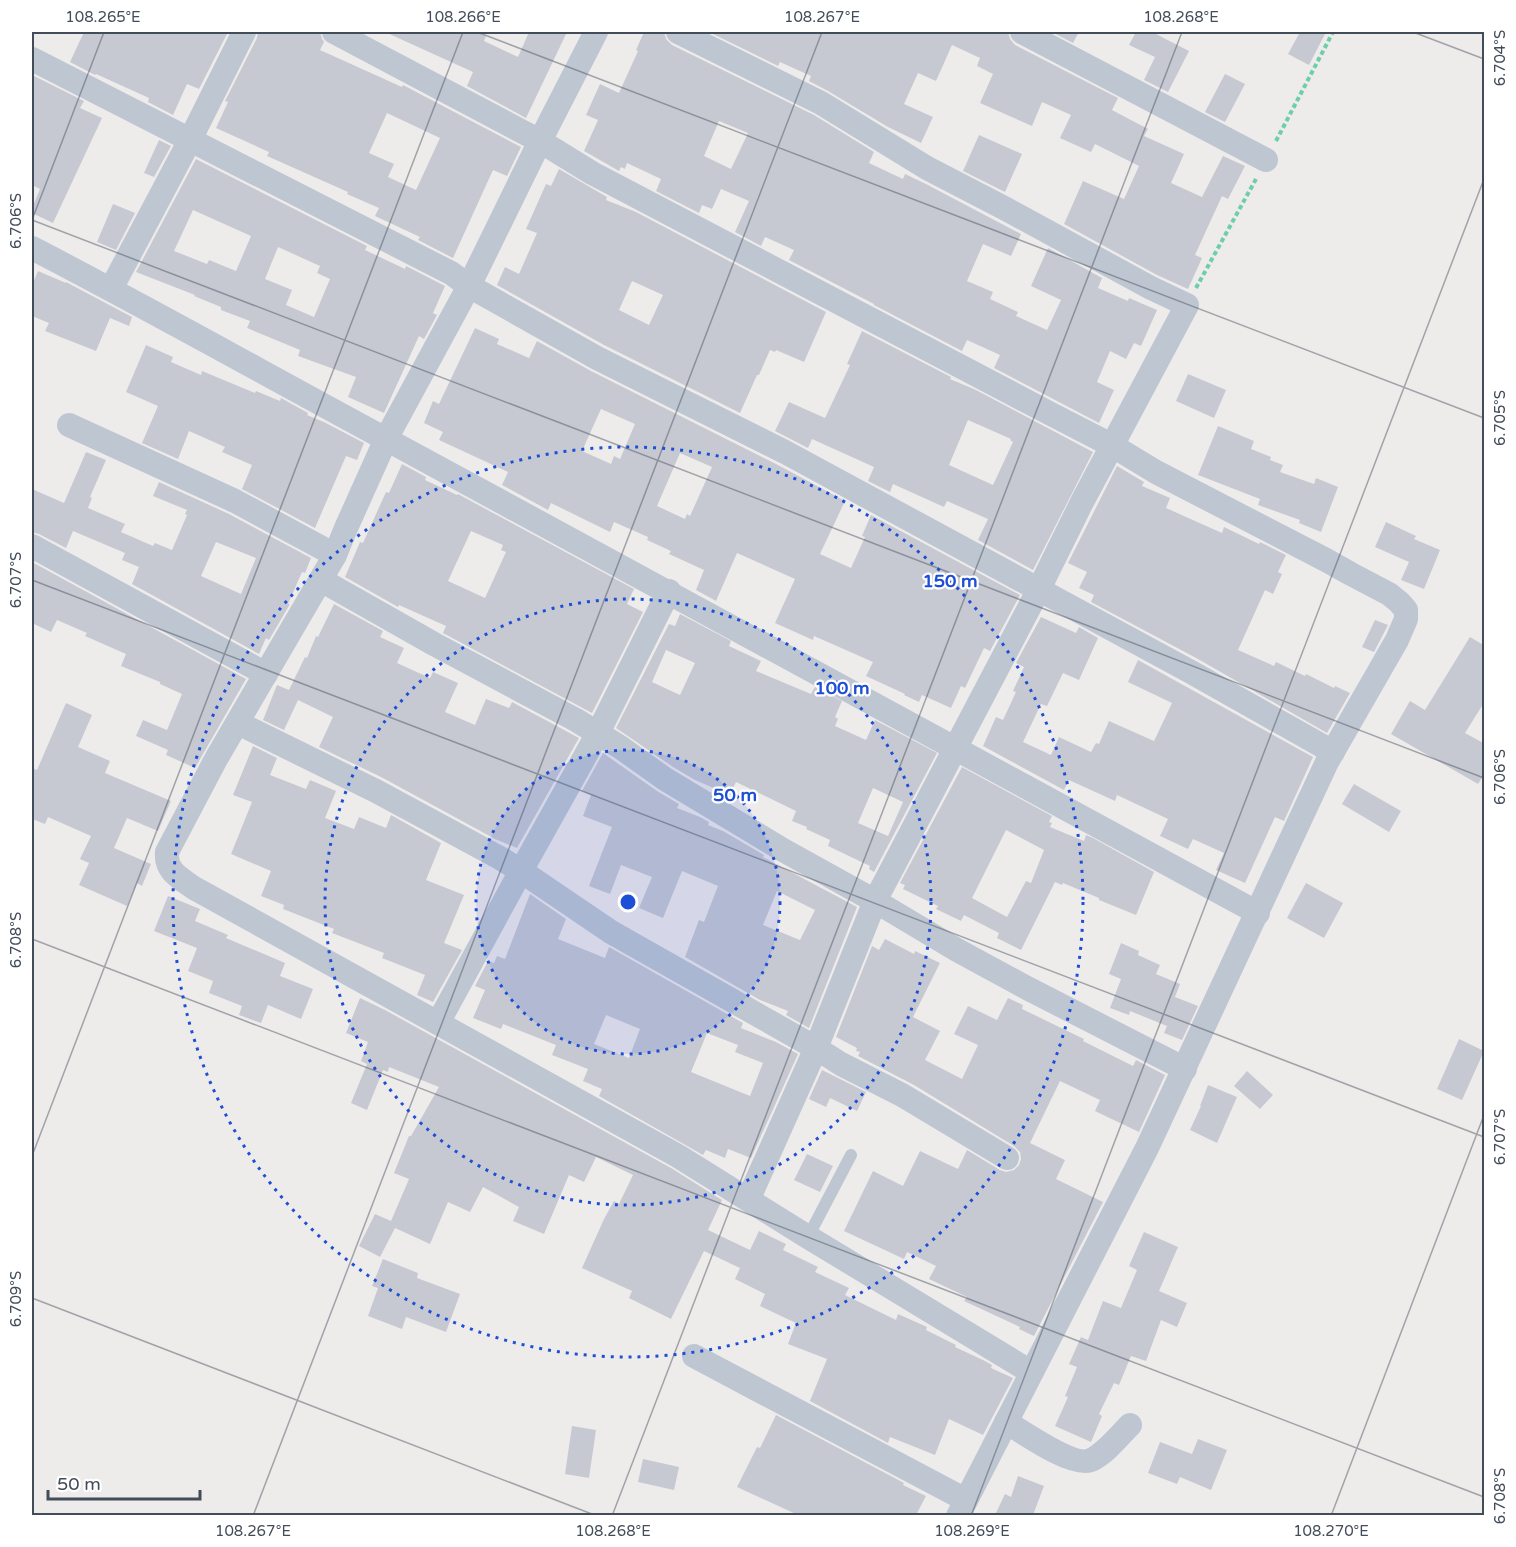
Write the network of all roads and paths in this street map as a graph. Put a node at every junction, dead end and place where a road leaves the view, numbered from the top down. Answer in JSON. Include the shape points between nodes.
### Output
{"nodes":[{"id":1,"x":244,"y":32,"type":"edge"},
{"id":2,"x":334,"y":32,"type":"edge"},
{"id":3,"x":596,"y":32,"type":"edge"},
{"id":4,"x":678,"y":32,"type":"edge"},
{"id":5,"x":1022,"y":32,"type":"edge"},
{"id":6,"x":32,"y":59,"type":"edge"},
{"id":7,"x":190,"y":140,"type":"junction"},
{"id":8,"x":540,"y":141,"type":"junction"},
{"id":9,"x":1266,"y":160,"type":"dead end"},
{"id":10,"x":32,"y":248,"type":"edge"},
{"id":11,"x":469,"y":286,"type":"junction"},
{"id":12,"x":111,"y":289,"type":"junction"},
{"id":13,"x":69,"y":425,"type":"dead end"},
{"id":14,"x":386,"y":439,"type":"junction"},
{"id":15,"x":1113,"y":446,"type":"junction"},
{"id":16,"x":32,"y":546,"type":"edge"},
{"id":17,"x":335,"y":555,"type":"junction"},
{"id":18,"x":321,"y":580,"type":"junction"},
{"id":19,"x":1039,"y":590,"type":"junction"},
{"id":20,"x":669,"y":591,"type":"junction"},
{"id":21,"x":266,"y":674,"type":"junction"},
{"id":22,"x":238,"y":723,"type":"junction"},
{"id":23,"x":598,"y":733,"type":"junction"},
{"id":24,"x":956,"y":746,"type":"junction"},
{"id":25,"x":1333,"y":752,"type":"junction"},
{"id":26,"x":521,"y":870,"type":"junction"},
{"id":27,"x":875,"y":901,"type":"junction"},
{"id":28,"x":1258,"y":912,"type":"junction"},
{"id":29,"x":438,"y":1023,"type":"junction"},
{"id":30,"x":816,"y":1048,"type":"junction"},
{"id":31,"x":1185,"y":1069,"type":"junction"},
{"id":32,"x":851,"y":1155,"type":"dead end"},
{"id":33,"x":1007,"y":1158,"type":"dead end"},
{"id":34,"x":748,"y":1198,"type":"junction"},
{"id":35,"x":808,"y":1237,"type":"junction"},
{"id":36,"x":694,"y":1356,"type":"dead end"},
{"id":37,"x":1031,"y":1372,"type":"junction"},
{"id":38,"x":1006,"y":1422,"type":"junction"},
{"id":39,"x":1130,"y":1425,"type":"dead end"},
{"id":40,"x":962,"y":1508,"type":"edge"}],
"edges":[{"from":1,"to":7,"type":"street"},
{"from":2,"to":8,"type":"street"},
{"from":3,"to":8,"type":"street"},
{"from":4,"to":15,"type":"street","via":[[821,103],[927,168],[1187,305]]},
{"from":5,"to":9,"type":"street"},
{"from":6,"to":7,"type":"street"},
{"from":7,"to":11,"type":"street","via":[[451,273]]},
{"from":7,"to":12,"type":"street"},
{"from":8,"to":11,"type":"street"},
{"from":8,"to":15,"type":"street","via":[[602,178]]},
{"from":10,"to":12,"type":"street"},
{"from":11,"to":14,"type":"street"},
{"from":11,"to":19,"type":"street","via":[[597,358],[785,452]]},
{"from":12,"to":14,"type":"street"},
{"from":13,"to":17,"type":"street","via":[[235,501]]},
{"from":14,"to":17,"type":"street"},
{"from":14,"to":20,"type":"street"},
{"from":15,"to":19,"type":"street"},
{"from":15,"to":25,"type":"street","via":[[1403,605],[1406,619],[1396,640]]},
{"from":16,"to":21,"type":"street"},
{"from":17,"to":18,"type":"street"},
{"from":18,"to":21,"type":"street"},
{"from":18,"to":23,"type":"street"},
{"from":19,"to":24,"type":"street"},
{"from":19,"to":25,"type":"street"},
{"from":20,"to":23,"type":"street"},
{"from":20,"to":24,"type":"street"},
{"from":21,"to":22,"type":"street"},
{"from":22,"to":26,"type":"street","via":[[376,791]]},
{"from":22,"to":29,"type":"street","via":[[167,852],[170,868],[194,888]]},
{"from":23,"to":26,"type":"street"},
{"from":23,"to":27,"type":"street","via":[[665,779]]},
{"from":24,"to":27,"type":"street"},
{"from":24,"to":28,"type":"street"},
{"from":25,"to":28,"type":"street"},
{"from":26,"to":29,"type":"street"},
{"from":26,"to":30,"type":"street","via":[[611,932]]},
{"from":27,"to":30,"type":"street"},
{"from":27,"to":31,"type":"street","via":[[1027,988]]},
{"from":28,"to":31,"type":"street"},
{"from":29,"to":34,"type":"street"},
{"from":30,"to":33,"type":"street"},
{"from":30,"to":34,"type":"street"},
{"from":31,"to":37,"type":"street"},
{"from":32,"to":35,"type":"lane"},
{"from":34,"to":35,"type":"street"},
{"from":35,"to":37,"type":"street"},
{"from":36,"to":40,"type":"street"},
{"from":37,"to":38,"type":"street"},
{"from":38,"to":39,"type":"street","via":[[1062,1455],[1083,1462],[1101,1454]]},
{"from":38,"to":40,"type":"street"}]}
